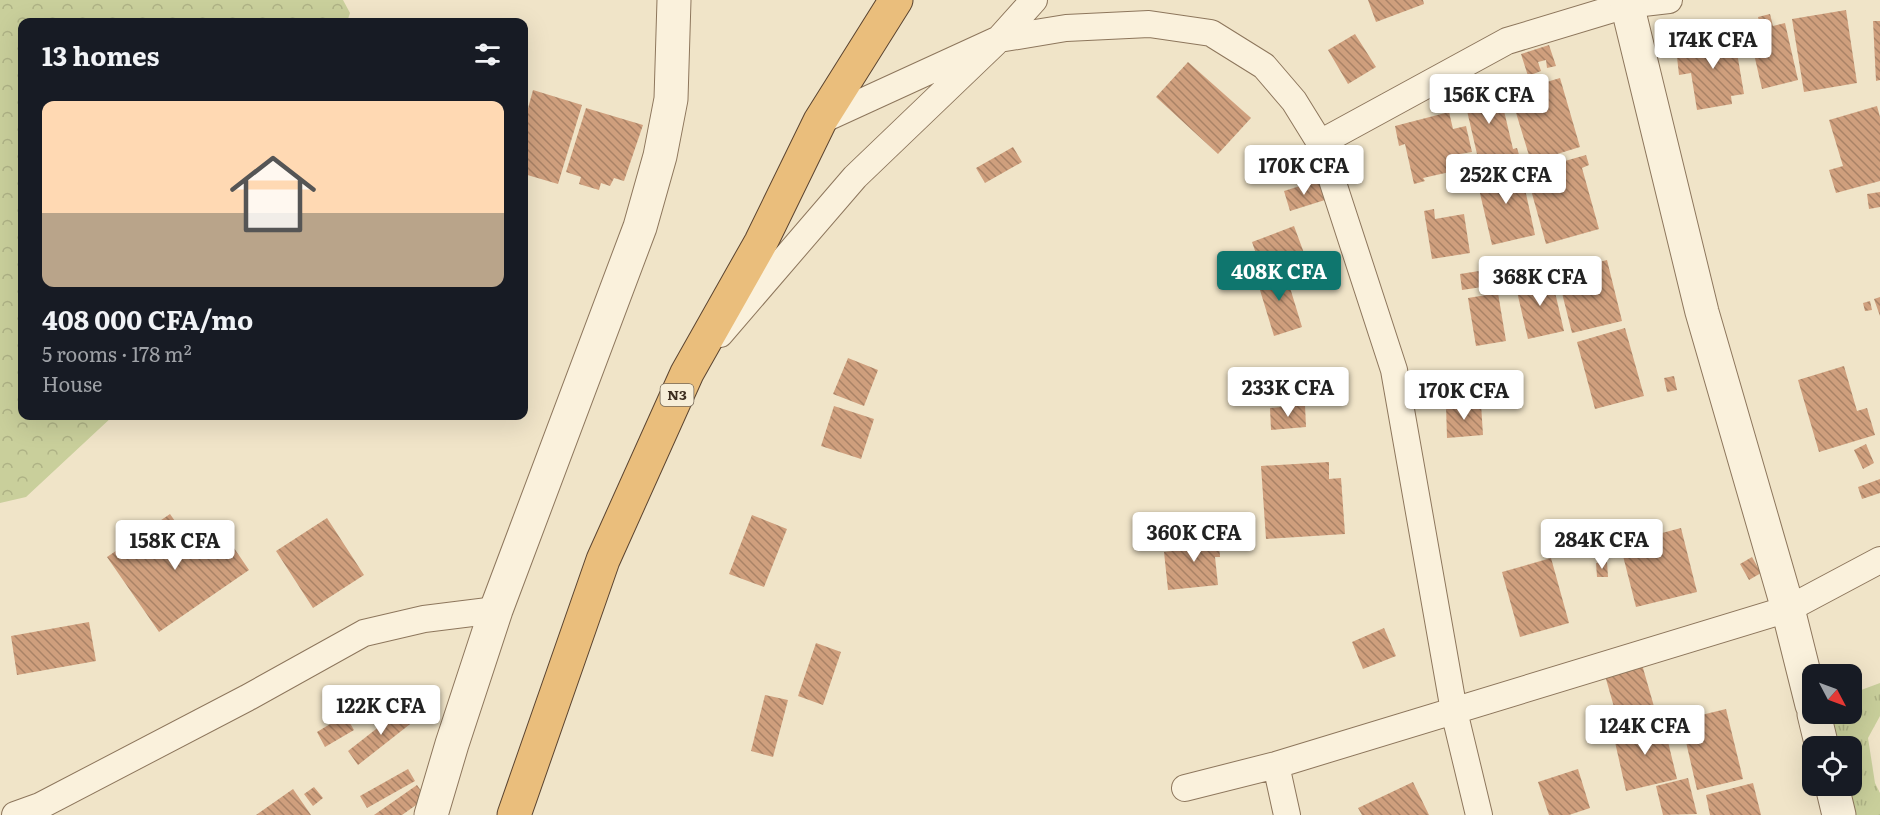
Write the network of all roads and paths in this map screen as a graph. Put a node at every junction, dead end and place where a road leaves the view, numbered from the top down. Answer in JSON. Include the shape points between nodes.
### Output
{"nodes":[{"id":1,"x":674,"y":0,"type":"edge"},
{"id":2,"x":896,"y":0,"type":"edge"},
{"id":3,"x":1034,"y":0,"type":"edge"},
{"id":4,"x":1669,"y":0,"type":"edge"},
{"id":5,"x":1626,"y":2,"type":"edge"},
{"id":6,"x":999,"y":39,"type":"junction"},
{"id":7,"x":820,"y":120,"type":"junction"},
{"id":8,"x":1320,"y":143,"type":"junction"},
{"id":9,"x":687,"y":373,"type":"junction"},
{"id":10,"x":1880,"y":560,"type":"edge"},
{"id":11,"x":1788,"y":609,"type":"junction"},
{"id":12,"x":496,"y":610,"type":"junction"},
{"id":13,"x":1802,"y":665,"type":"edge"},
{"id":14,"x":1454,"y":711,"type":"junction"},
{"id":15,"x":1276,"y":765,"type":"junction"},
{"id":16,"x":1185,"y":788,"type":"dead end"},
{"id":17,"x":1834,"y":796,"type":"edge"},
{"id":18,"x":15,"y":815,"type":"edge"},
{"id":19,"x":431,"y":815,"type":"edge"},
{"id":20,"x":514,"y":815,"type":"edge"},
{"id":21,"x":1287,"y":815,"type":"edge"},
{"id":22,"x":1479,"y":815,"type":"edge"},
{"id":23,"x":1839,"y":815,"type":"edge"}],
"edges":[{"from":1,"to":12,"type":"street","via":[[671,99],[649,197]]},
{"from":2,"to":7,"type":"highway","number":"N3"},
{"from":3,"to":6,"type":"street"},
{"from":4,"to":5,"type":"street"},
{"from":5,"to":8,"type":"street","via":[[1507,41]]},
{"from":5,"to":11,"type":"street","via":[[1702,312]]},
{"from":6,"to":7,"type":"street"},
{"from":6,"to":8,"type":"street","via":[[1066,28],[1149,24],[1211,33],[1264,66],[1294,101]]},
{"from":6,"to":9,"type":"street","via":[[855,177]]},
{"from":7,"to":9,"type":"highway","number":"N3","via":[[761,242]]},
{"from":8,"to":14,"type":"street","via":[[1394,370]]},
{"from":9,"to":20,"type":"highway","number":"N3","via":[[603,560]]},
{"from":10,"to":11,"type":"street"},
{"from":11,"to":13,"type":"street"},
{"from":11,"to":14,"type":"street"},
{"from":12,"to":18,"type":"street","via":[[424,619],[364,633],[40,806]]},
{"from":12,"to":19,"type":"street"},
{"from":14,"to":15,"type":"street"},
{"from":14,"to":22,"type":"street"},
{"from":15,"to":16,"type":"street"},
{"from":15,"to":21,"type":"street"},
{"from":17,"to":23,"type":"street"}]}
